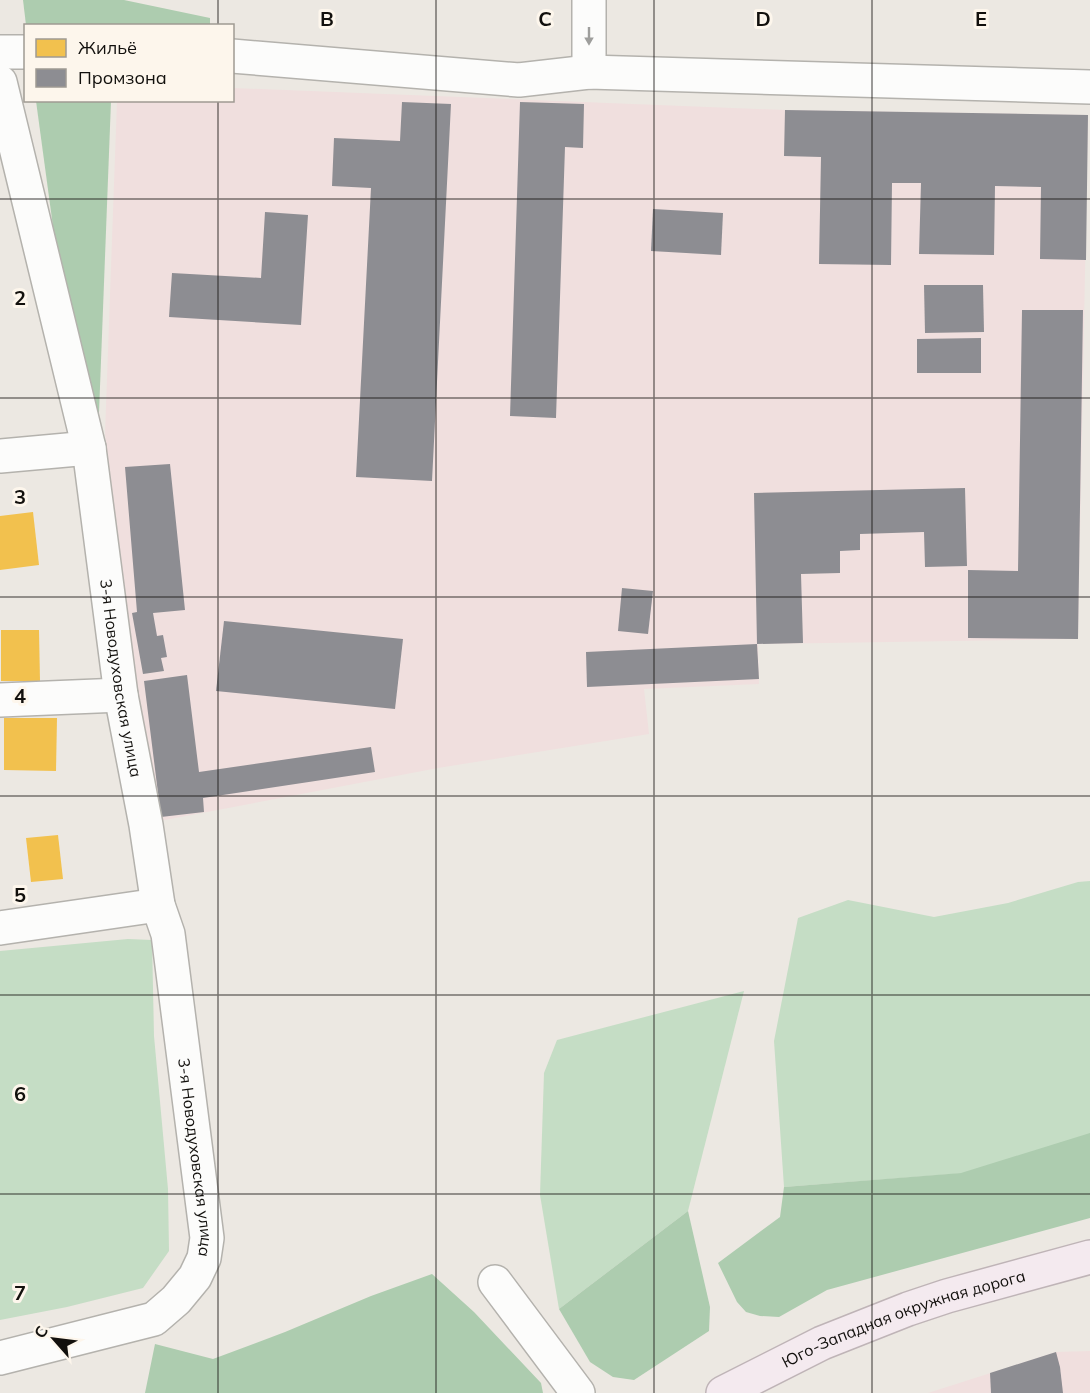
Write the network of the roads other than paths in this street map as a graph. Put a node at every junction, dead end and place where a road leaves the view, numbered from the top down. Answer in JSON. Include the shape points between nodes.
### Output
{"nodes":[{"id":1,"x":589,"y":0,"type":"edge"},
{"id":2,"x":0,"y":52,"type":"edge"},
{"id":3,"x":24,"y":52,"type":"edge"},
{"id":4,"x":234,"y":56,"type":"edge"},
{"id":5,"x":589,"y":72,"type":"junction"},
{"id":6,"x":0,"y":82,"type":"edge"},
{"id":7,"x":1090,"y":87,"type":"edge"},
{"id":8,"x":89,"y":448,"type":"junction"},
{"id":9,"x":0,"y":456,"type":"edge"},
{"id":10,"x":121,"y":695,"type":"junction"},
{"id":11,"x":0,"y":700,"type":"edge"},
{"id":12,"x":158,"y":905,"type":"junction"},
{"id":13,"x":0,"y":928,"type":"edge"},
{"id":14,"x":1090,"y":1257,"type":"edge"},
{"id":15,"x":495,"y":1282,"type":"dead end"},
{"id":16,"x":0,"y":1358,"type":"edge"},
{"id":17,"x":578,"y":1393,"type":"edge"},
{"id":18,"x":723,"y":1393,"type":"edge"}],
"edges":[{"from":1,"to":5,"type":"street","one_way":true},
{"from":2,"to":3,"type":"street"},
{"from":4,"to":5,"type":"street","via":[[519,80]]},
{"from":5,"to":7,"type":"street"},
{"from":6,"to":8,"type":"street","name":"3-я Новодуховская улица"},
{"from":8,"to":9,"type":"street"},
{"from":8,"to":10,"type":"street","name":"3-я Новодуховская улица"},
{"from":10,"to":11,"type":"street"},
{"from":10,"to":12,"type":"street","name":"3-я Новодуховская улица"},
{"from":12,"to":13,"type":"street"},
{"from":12,"to":16,"type":"street","name":"3-я Новодуховская улица","via":[[168,934],[207,1238],[204,1258],[195,1277],[154,1319]]},
{"from":14,"to":18,"type":"highway","name":"Юго-Западная окружная дорога","via":[[908,1309],[822,1343]]},
{"from":15,"to":17,"type":"street"}]}
